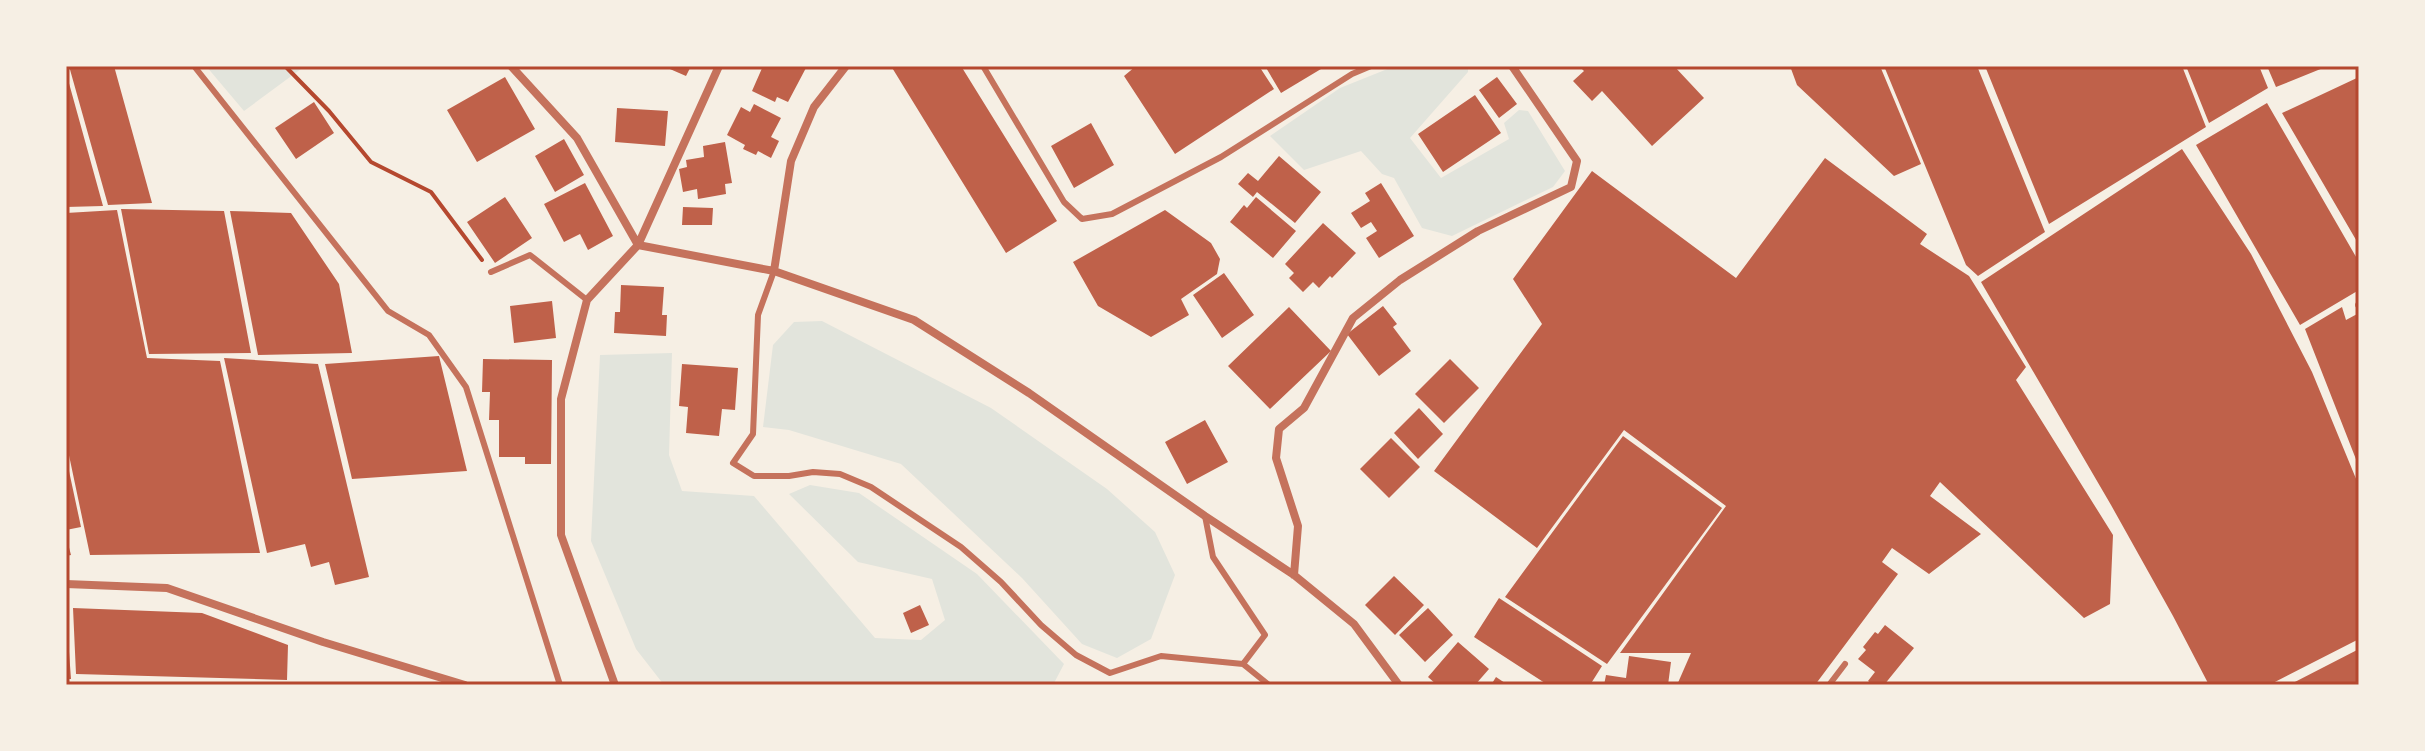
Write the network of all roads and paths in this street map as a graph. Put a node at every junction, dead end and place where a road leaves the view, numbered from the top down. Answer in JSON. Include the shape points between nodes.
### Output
{"nodes":[{"id":1,"x":194,"y":66,"type":"edge"},
{"id":2,"x":285,"y":66,"type":"edge"},
{"id":3,"x":511,"y":66,"type":"edge"},
{"id":4,"x":719,"y":66,"type":"edge"},
{"id":5,"x":846,"y":66,"type":"edge"},
{"id":6,"x":983,"y":66,"type":"edge"},
{"id":7,"x":1371,"y":66,"type":"edge"},
{"id":8,"x":1512,"y":66,"type":"edge"},
{"id":9,"x":638,"y":245,"type":"junction"},
{"id":10,"x":774,"y":271,"type":"junction"},
{"id":11,"x":491,"y":272,"type":"joint"},
{"id":12,"x":587,"y":300,"type":"junction"},
{"id":13,"x":1205,"y":516,"type":"junction"},
{"id":14,"x":1294,"y":575,"type":"junction"},
{"id":15,"x":66,"y":584,"type":"edge"},
{"id":16,"x":1243,"y":664,"type":"junction"},
{"id":17,"x":1845,"y":664,"type":"dead end"},
{"id":18,"x":458,"y":684,"type":"edge"},
{"id":19,"x":560,"y":685,"type":"edge"},
{"id":20,"x":615,"y":685,"type":"edge"},
{"id":21,"x":1269,"y":685,"type":"edge"},
{"id":22,"x":1399,"y":685,"type":"edge"},
{"id":23,"x":1829,"y":685,"type":"edge"}],
"edges":[{"from":1,"to":19,"type":"lane","via":[[388,311],[429,335],[466,387]]},
{"from":2,"to":11,"type":"path","via":[[371,162],[431,192]]},
{"from":3,"to":9,"type":"street","via":[[577,138]]},
{"from":4,"to":9,"type":"street"},
{"from":5,"to":10,"type":"street","via":[[814,107],[791,161]]},
{"from":6,"to":7,"type":"lane","via":[[1064,202],[1082,219],[1112,214],[1221,157]]},
{"from":8,"to":14,"type":"street","via":[[1577,161],[1571,187],[1478,231],[1400,280],[1353,318],[1304,408],[1279,429],[1276,458],[1298,526]]},
{"from":9,"to":10,"type":"street"},
{"from":9,"to":12,"type":"street"},
{"from":10,"to":13,"type":"street","via":[[914,320]]},
{"from":10,"to":16,"type":"lane","via":[[758,315],[753,434],[733,463],[754,476],[840,474],[871,487],[961,547],[1076,655],[1110,673],[1161,656]]},
{"from":11,"to":12,"type":"lane","via":[[530,255]]},
{"from":12,"to":20,"type":"street","via":[[561,399],[561,535]]},
{"from":13,"to":14,"type":"street"},
{"from":13,"to":16,"type":"lane","via":[[1213,557],[1265,635]]},
{"from":14,"to":22,"type":"street","via":[[1354,624]]},
{"from":15,"to":18,"type":"street","via":[[167,588]]},
{"from":16,"to":21,"type":"lane"},
{"from":17,"to":23,"type":"lane"}]}
